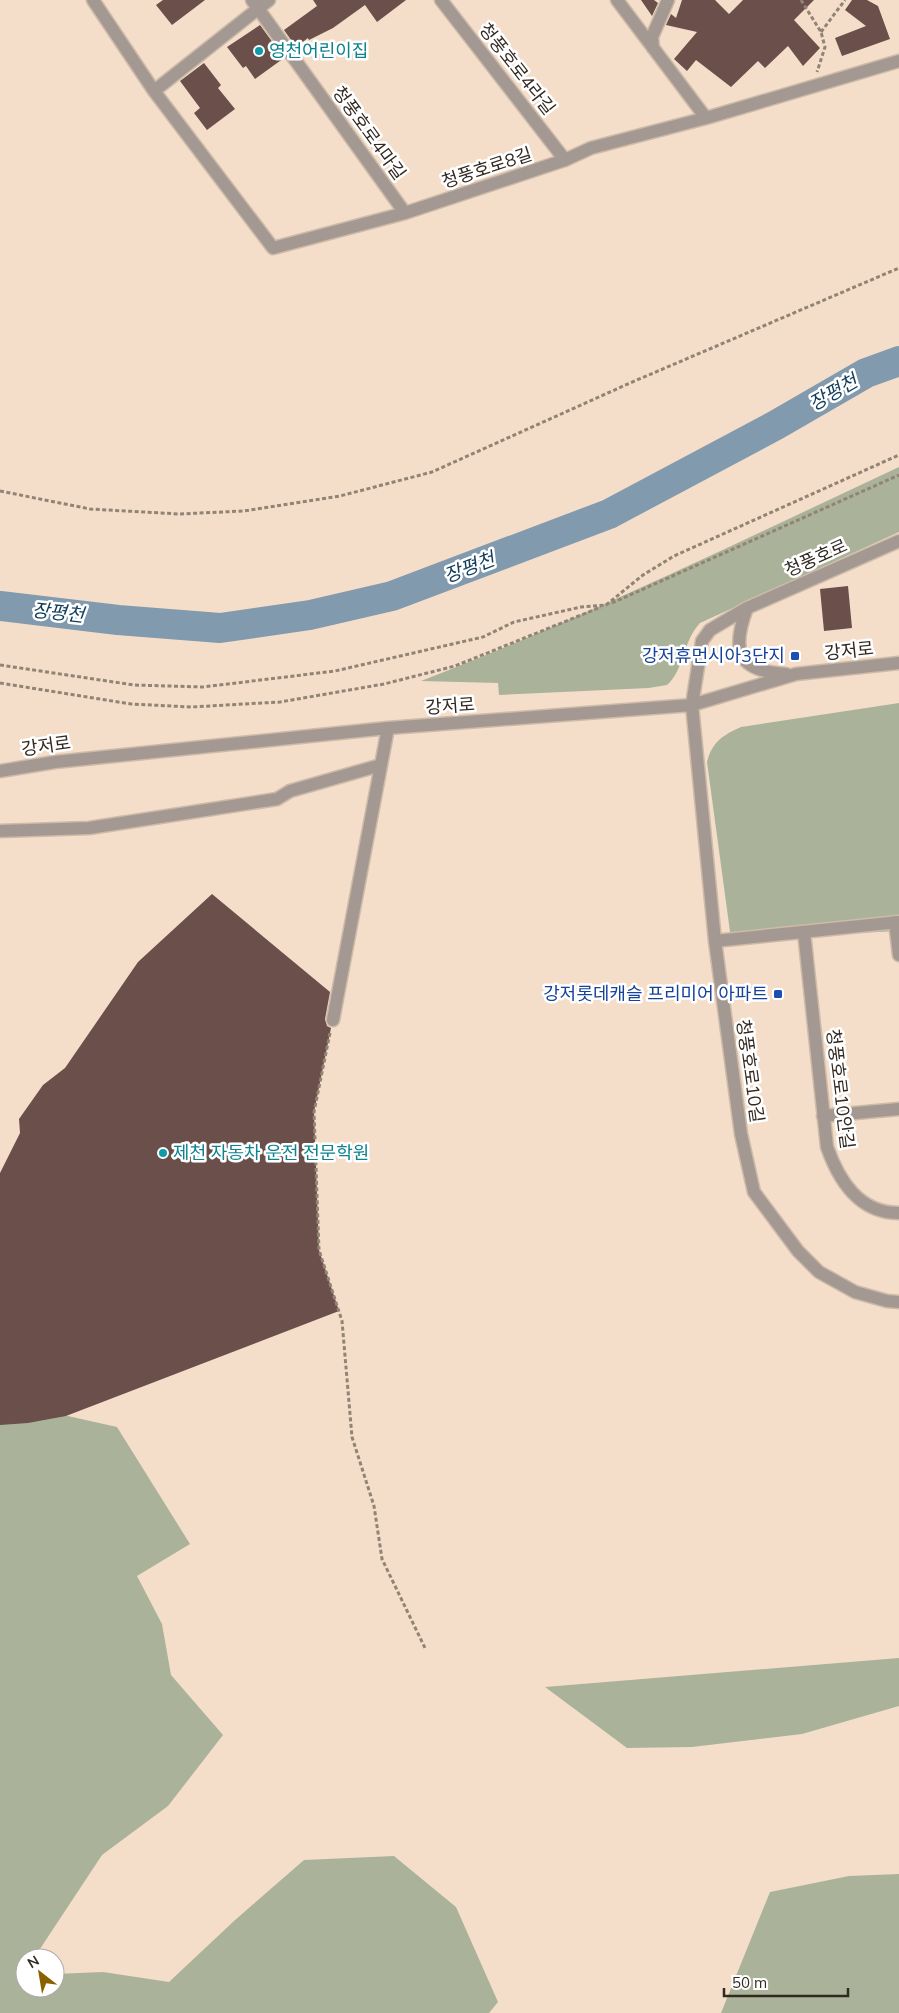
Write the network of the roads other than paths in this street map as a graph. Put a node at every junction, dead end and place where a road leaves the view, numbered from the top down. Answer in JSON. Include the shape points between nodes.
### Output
{"nodes":[{"id":1,"x":93,"y":0,"type":"edge"},
{"id":2,"x":269,"y":0,"type":"edge"},
{"id":3,"x":441,"y":0,"type":"edge"},
{"id":4,"x":617,"y":0,"type":"edge"},
{"id":5,"x":668,"y":0,"type":"edge"},
{"id":6,"x":255,"y":4,"type":"edge"},
{"id":7,"x":653,"y":48,"type":"junction"},
{"id":8,"x":899,"y":61,"type":"edge"},
{"id":9,"x":154,"y":91,"type":"junction"},
{"id":10,"x":706,"y":118,"type":"junction"},
{"id":11,"x":565,"y":160,"type":"junction"},
{"id":12,"x":405,"y":213,"type":"junction"},
{"id":13,"x":899,"y":541,"type":"edge"},
{"id":14,"x":747,"y":608,"type":"junction"},
{"id":15,"x":899,"y":662,"type":"edge"},
{"id":16,"x":796,"y":674,"type":"junction"},
{"id":17,"x":692,"y":705,"type":"junction"},
{"id":18,"x":388,"y":728,"type":"junction"},
{"id":19,"x":381,"y":765,"type":"junction"},
{"id":20,"x":0,"y":771,"type":"edge"},
{"id":21,"x":0,"y":832,"type":"edge"},
{"id":22,"x":897,"y":922,"type":"edge"},
{"id":23,"x":804,"y":932,"type":"junction"},
{"id":24,"x":715,"y":941,"type":"junction"},
{"id":25,"x":899,"y":955,"type":"edge"},
{"id":26,"x":333,"y":1020,"type":"road end"},
{"id":27,"x":899,"y":1110,"type":"edge"},
{"id":28,"x":823,"y":1116,"type":"junction"},
{"id":29,"x":899,"y":1213,"type":"edge"},
{"id":30,"x":899,"y":1302,"type":"edge"}],
"edges":[{"from":1,"to":9,"type":"street","name":"청풍호로8길"},
{"from":2,"to":6,"type":"street"},
{"from":3,"to":11,"type":"street","name":"청풍호로4라길"},
{"from":4,"to":7,"type":"street"},
{"from":5,"to":7,"type":"street","via":[[652,37]]},
{"from":6,"to":9,"type":"street"},
{"from":6,"to":12,"type":"street","name":"청풍호로4마길"},
{"from":7,"to":10,"type":"street"},
{"from":8,"to":10,"type":"street","name":"청풍호로8길"},
{"from":9,"to":12,"type":"street","name":"청풍호로8길","via":[[273,248]]},
{"from":10,"to":11,"type":"street","name":"청풍호로8길","via":[[591,148]]},
{"from":11,"to":12,"type":"street","name":"청풍호로8길"},
{"from":13,"to":14,"type":"street","name":"청풍호로"},
{"from":14,"to":16,"type":"street","via":[[739,638],[744,660],[753,668],[767,673]]},
{"from":14,"to":17,"type":"street","name":"청풍호로","via":[[717,625],[702,640]]},
{"from":15,"to":16,"type":"street","name":"강저로"},
{"from":16,"to":17,"type":"street","name":"강저로"},
{"from":17,"to":18,"type":"street","name":"강저로"},
{"from":17,"to":24,"type":"street","name":"청풍호로10길"},
{"from":18,"to":19,"type":"street"},
{"from":18,"to":20,"type":"street","name":"강저로","via":[[56,762]]},
{"from":19,"to":21,"type":"street","via":[[290,791],[277,799],[89,828]]},
{"from":19,"to":26,"type":"street"},
{"from":22,"to":23,"type":"street"},
{"from":22,"to":25,"type":"street"},
{"from":23,"to":24,"type":"street"},
{"from":23,"to":28,"type":"street","name":"청풍호로10안길"},
{"from":24,"to":30,"type":"street","name":"청풍호로10길","via":[[741,1134],[754,1192],[798,1251],[819,1272],[855,1292]]},
{"from":27,"to":28,"type":"street"},
{"from":28,"to":29,"type":"street","name":"청풍호로10안길","via":[[827,1147],[836,1172],[847,1189],[861,1202],[874,1208]]}]}
